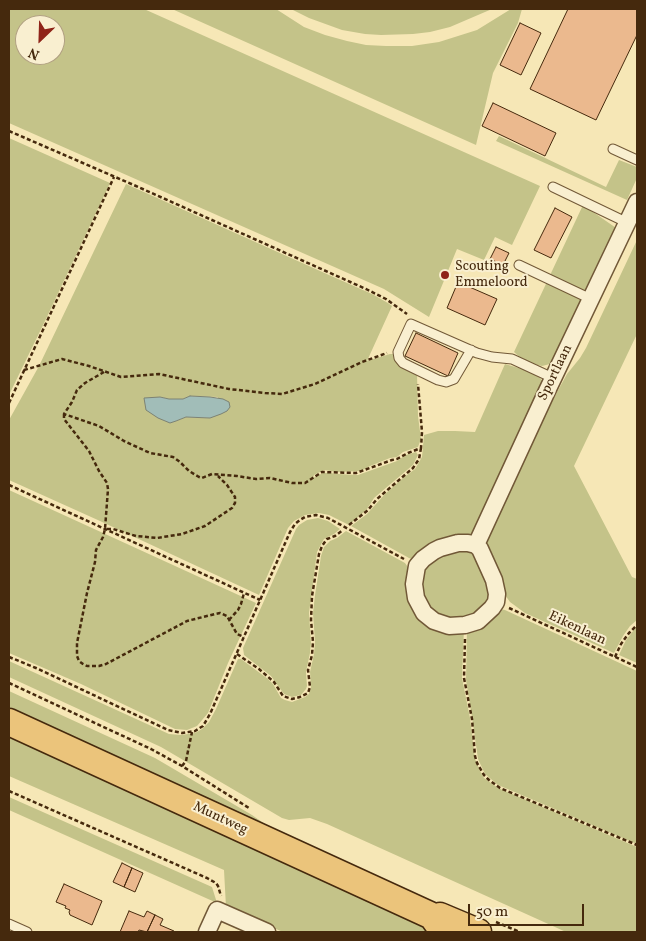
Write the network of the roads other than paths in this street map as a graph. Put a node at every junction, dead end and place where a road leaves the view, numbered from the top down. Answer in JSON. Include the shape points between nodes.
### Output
{"nodes":[{"id":1,"x":613,"y":149,"type":"dead end"},
{"id":2,"x":637,"y":160,"type":"edge"},
{"id":3,"x":553,"y":187,"type":"dead end"},
{"id":4,"x":637,"y":202,"type":"edge"},
{"id":5,"x":632,"y":221,"type":"edge"},
{"id":6,"x":520,"y":265,"type":"dead end"},
{"id":7,"x":591,"y":299,"type":"junction"},
{"id":8,"x":471,"y":350,"type":"junction"},
{"id":9,"x":554,"y":378,"type":"junction"},
{"id":10,"x":476,"y":545,"type":"junction"},
{"id":11,"x":9,"y":722,"type":"edge"},
{"id":12,"x":432,"y":916,"type":"junction"},
{"id":13,"x":9,"y":924,"type":"edge"},
{"id":14,"x":485,"y":927,"type":"edge"},
{"id":15,"x":27,"y":932,"type":"edge"},
{"id":16,"x":207,"y":932,"type":"edge"},
{"id":17,"x":267,"y":932,"type":"edge"},
{"id":18,"x":455,"y":932,"type":"edge"}],
"edges":[{"from":1,"to":2,"type":"lane"},
{"from":3,"to":5,"type":"lane"},
{"from":4,"to":5,"type":"street","name":"Sportlaan"},
{"from":5,"to":7,"type":"street","name":"Sportlaan"},
{"from":6,"to":7,"type":"lane"},
{"from":7,"to":9,"type":"street","name":"Sportlaan"},
{"from":8,"to":8,"type":"lane","via":[[454,379],[446,382],[403,363],[398,352],[411,324]]},
{"from":8,"to":9,"type":"lane","via":[[512,359]]},
{"from":9,"to":10,"type":"street","name":"Sportlaan"},
{"from":10,"to":10,"type":"street","via":[[458,543],[434,550],[417,566],[416,598],[434,621],[449,626],[465,625],[478,621],[494,605],[496,587]]},
{"from":11,"to":12,"type":"main road","name":"Muntweg"},
{"from":12,"to":14,"type":"main road","name":"Muntweg"},
{"from":12,"to":18,"type":"main road","name":"Muntweg","via":[[437,923]]},
{"from":13,"to":15,"type":"lane"},
{"from":16,"to":17,"type":"street","via":[[217,910]]}]}
